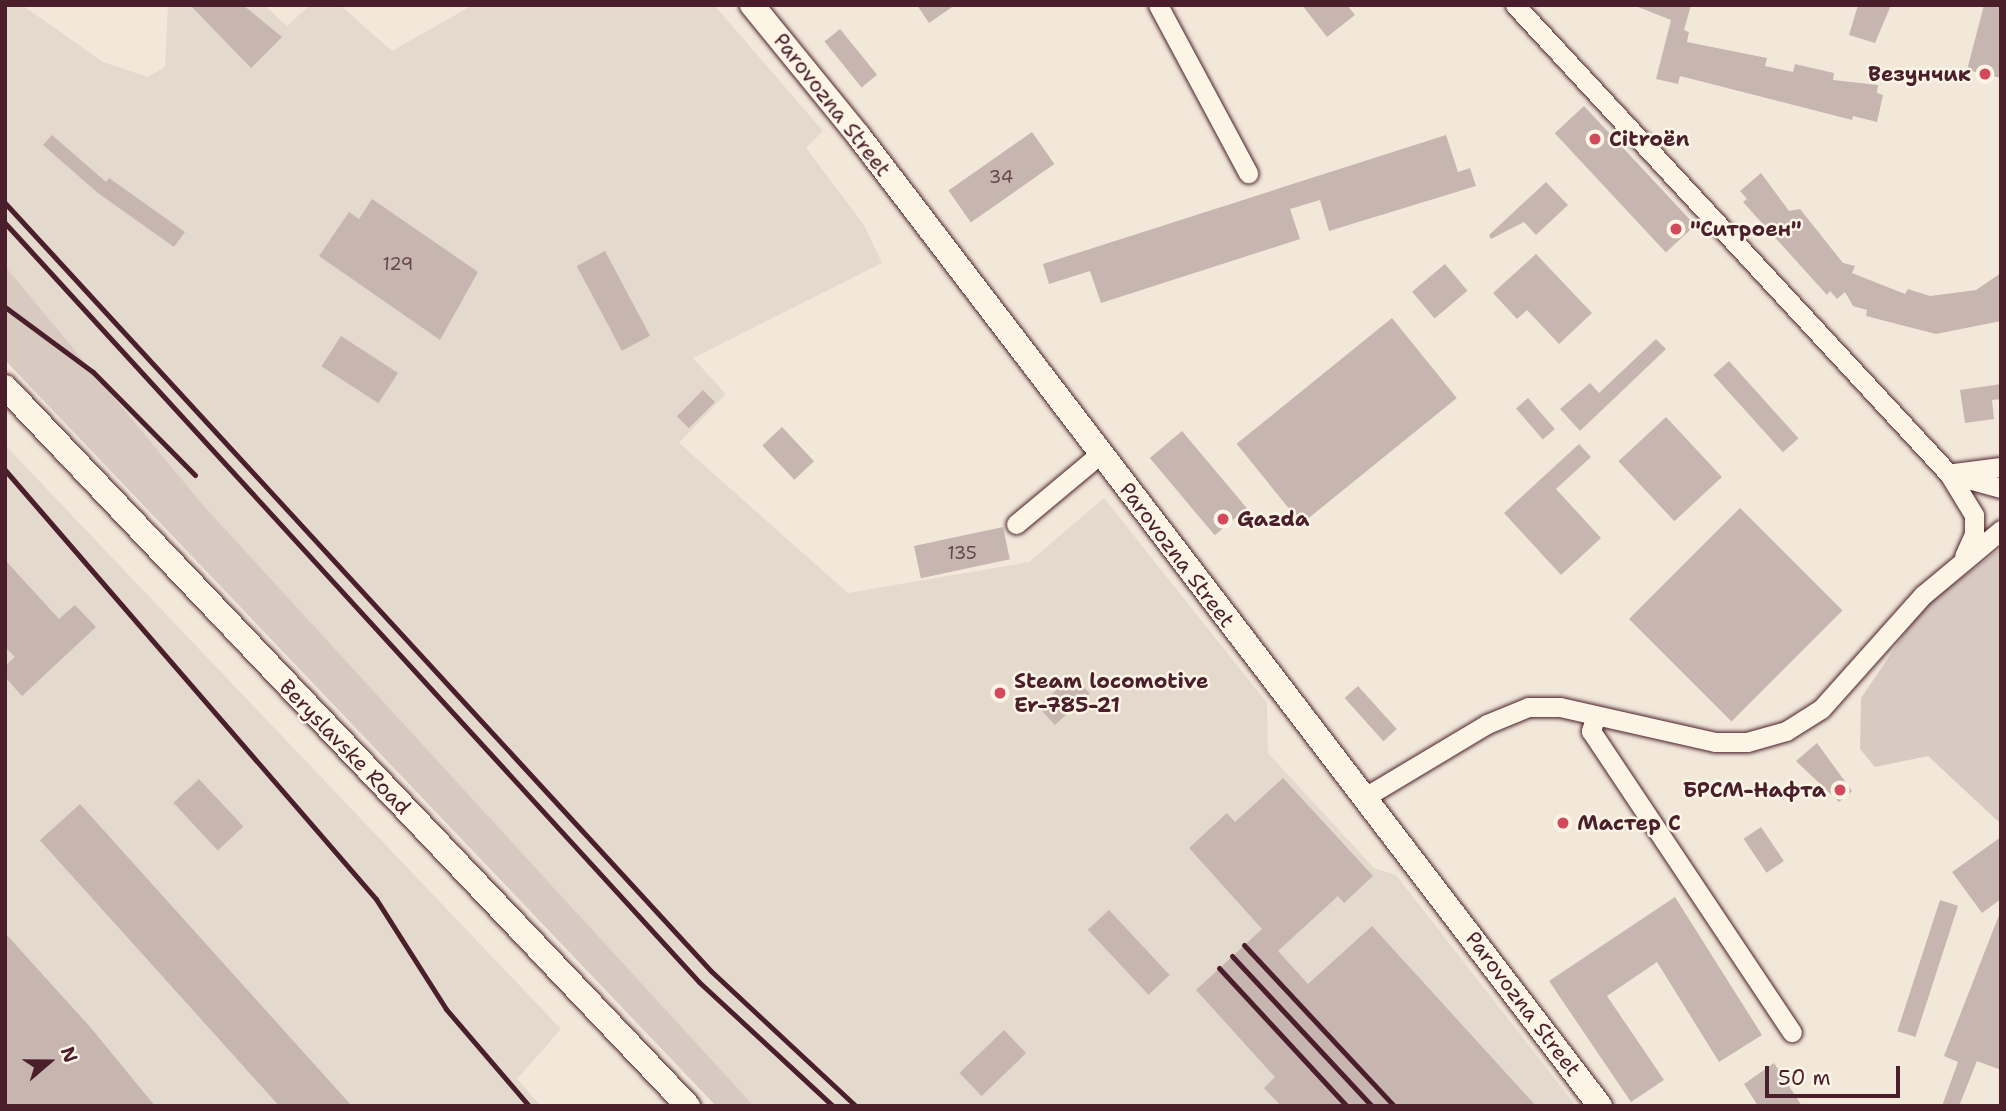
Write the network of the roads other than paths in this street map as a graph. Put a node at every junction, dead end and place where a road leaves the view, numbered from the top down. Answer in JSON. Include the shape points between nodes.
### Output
{"nodes":[{"id":1,"x":752,"y":5,"type":"edge"},
{"id":2,"x":1158,"y":5,"type":"edge"},
{"id":3,"x":1515,"y":5,"type":"edge"},
{"id":4,"x":1248,"y":173,"type":"dead end"},
{"id":5,"x":5,"y":387,"type":"edge"},
{"id":6,"x":1100,"y":454,"type":"junction"},
{"id":7,"x":2001,"y":467,"type":"edge"},
{"id":8,"x":1949,"y":474,"type":"junction"},
{"id":9,"x":2001,"y":488,"type":"edge"},
{"id":10,"x":2001,"y":516,"type":"edge"},
{"id":11,"x":1016,"y":524,"type":"dead end"},
{"id":12,"x":2001,"y":530,"type":"edge"},
{"id":13,"x":1958,"y":566,"type":"junction"},
{"id":14,"x":1595,"y":719,"type":"junction"},
{"id":15,"x":1365,"y":797,"type":"junction"},
{"id":16,"x":1792,"y":1032,"type":"dead end"},
{"id":17,"x":688,"y":1106,"type":"edge"},
{"id":18,"x":1600,"y":1106,"type":"edge"}],
"edges":[{"from":1,"to":6,"type":"main road","name":"Parovozna Street"},
{"from":2,"to":4,"type":"street"},
{"from":3,"to":8,"type":"street"},
{"from":5,"to":17,"type":"main road","name":"Beryslavske Road"},
{"from":6,"to":11,"type":"street"},
{"from":6,"to":15,"type":"main road","name":"Parovozna Street"},
{"from":7,"to":8,"type":"street"},
{"from":8,"to":9,"type":"street"},
{"from":8,"to":13,"type":"street","via":[[1969,499],[1975,524]]},
{"from":10,"to":13,"type":"street"},
{"from":12,"to":13,"type":"street"},
{"from":13,"to":14,"type":"street","via":[[1923,595],[1821,709],[1786,731],[1747,742],[1715,742]]},
{"from":14,"to":15,"type":"street","via":[[1560,707],[1528,707],[1487,724]]},
{"from":14,"to":16,"type":"street","via":[[1591,731]]},
{"from":15,"to":18,"type":"main road","name":"Parovozna Street"}]}
